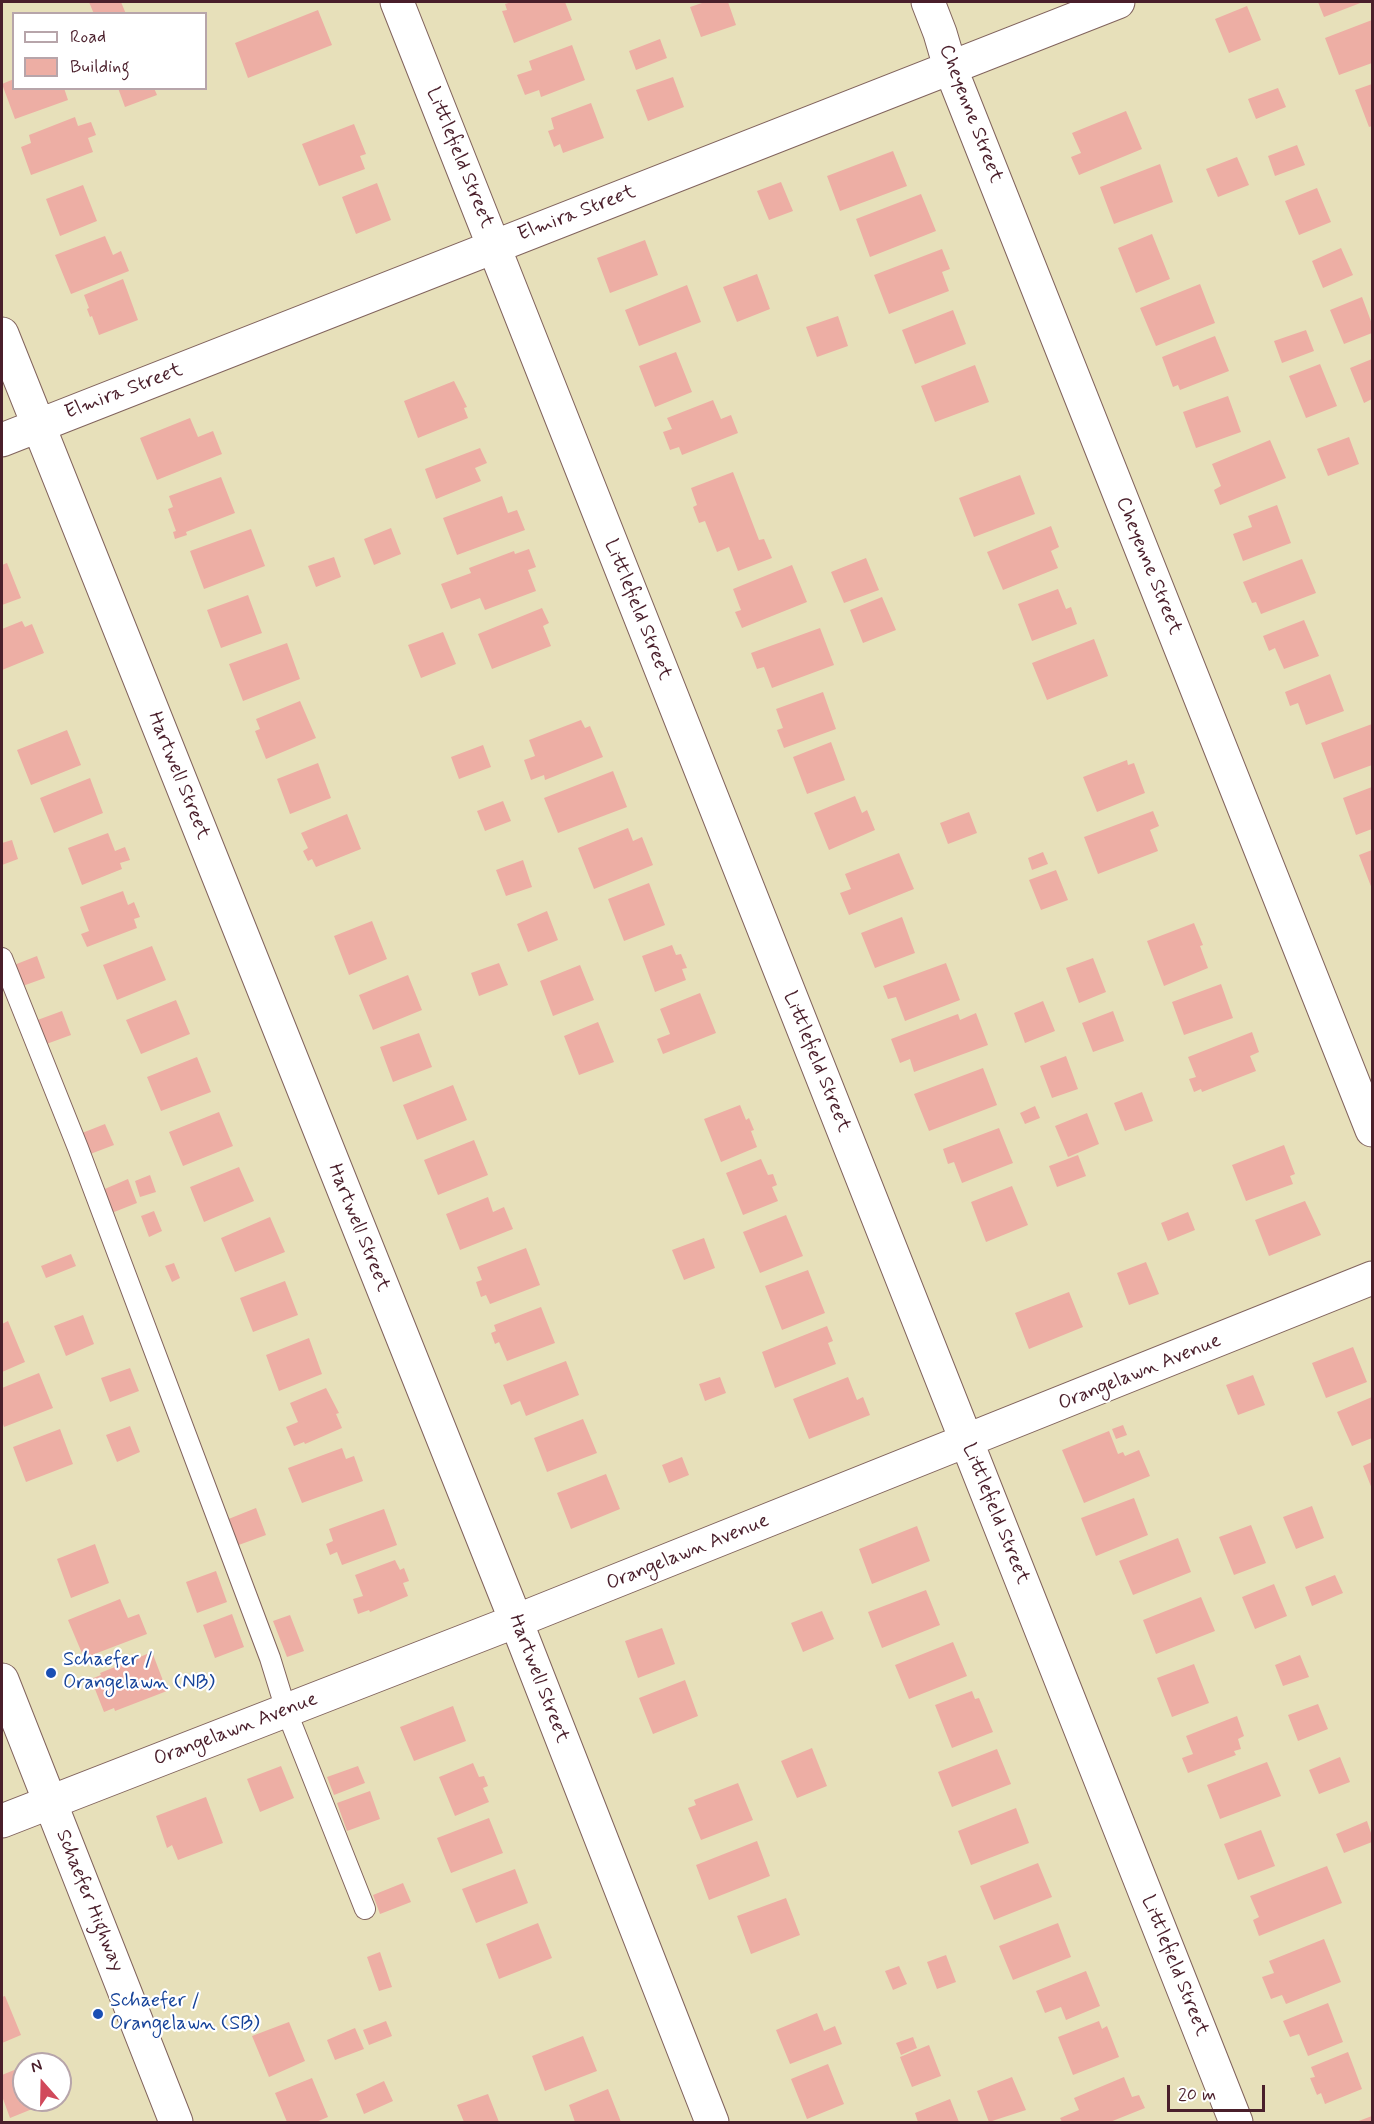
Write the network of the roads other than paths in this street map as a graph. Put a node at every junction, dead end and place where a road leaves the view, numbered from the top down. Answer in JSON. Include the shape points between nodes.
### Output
{"nodes":[{"id":1,"x":397,"y":2,"type":"edge"},
{"id":2,"x":928,"y":2,"type":"edge"},
{"id":3,"x":1118,"y":2,"type":"edge"},
{"id":4,"x":950,"y":68,"type":"junction"},
{"id":5,"x":494,"y":247,"type":"junction"},
{"id":6,"x":2,"y":334,"type":"edge"},
{"id":7,"x":38,"y":426,"type":"junction"},
{"id":8,"x":2,"y":440,"type":"edge"},
{"id":9,"x":2,"y":958,"type":"edge"},
{"id":10,"x":1372,"y":1130,"type":"edge"},
{"id":11,"x":1372,"y":1278,"type":"edge"},
{"id":12,"x":967,"y":1442,"type":"junction"},
{"id":13,"x":516,"y":1621,"type":"junction"},
{"id":14,"x":2,"y":1680,"type":"edge"},
{"id":15,"x":286,"y":1710,"type":"junction"},
{"id":16,"x":50,"y":1802,"type":"junction"},
{"id":17,"x":2,"y":1821,"type":"edge"},
{"id":18,"x":365,"y":1909,"type":"dead end"},
{"id":19,"x":176,"y":2122,"type":"edge"},
{"id":20,"x":712,"y":2122,"type":"edge"},
{"id":21,"x":1236,"y":2122,"type":"edge"}],
"edges":[{"from":1,"to":5,"type":"street","name":"Littlefield Street"},
{"from":2,"to":4,"type":"street","name":"Cheyenne Street"},
{"from":3,"to":4,"type":"street","name":"Elmira Street"},
{"from":4,"to":5,"type":"street","name":"Elmira Street"},
{"from":4,"to":10,"type":"street","name":"Cheyenne Street"},
{"from":5,"to":7,"type":"street","name":"Elmira Street"},
{"from":5,"to":12,"type":"street","name":"Littlefield Street"},
{"from":6,"to":7,"type":"street","name":"Hartwell Street"},
{"from":7,"to":8,"type":"street","name":"Elmira Street"},
{"from":7,"to":13,"type":"street","name":"Hartwell Street"},
{"from":9,"to":15,"type":"lane","via":[[78,1148],[270,1658]]},
{"from":11,"to":12,"type":"street","name":"Orangelawn Avenue"},
{"from":12,"to":13,"type":"street","name":"Orangelawn Avenue"},
{"from":12,"to":21,"type":"street","name":"Littlefield Street"},
{"from":13,"to":15,"type":"street","name":"Orangelawn Avenue"},
{"from":13,"to":20,"type":"street","name":"Hartwell Street"},
{"from":14,"to":16,"type":"street","name":"Schaefer Highway"},
{"from":15,"to":16,"type":"street","name":"Orangelawn Avenue"},
{"from":15,"to":18,"type":"lane"},
{"from":16,"to":17,"type":"street","name":"Orangelawn Avenue"},
{"from":16,"to":19,"type":"street","name":"Schaefer Highway"}]}
